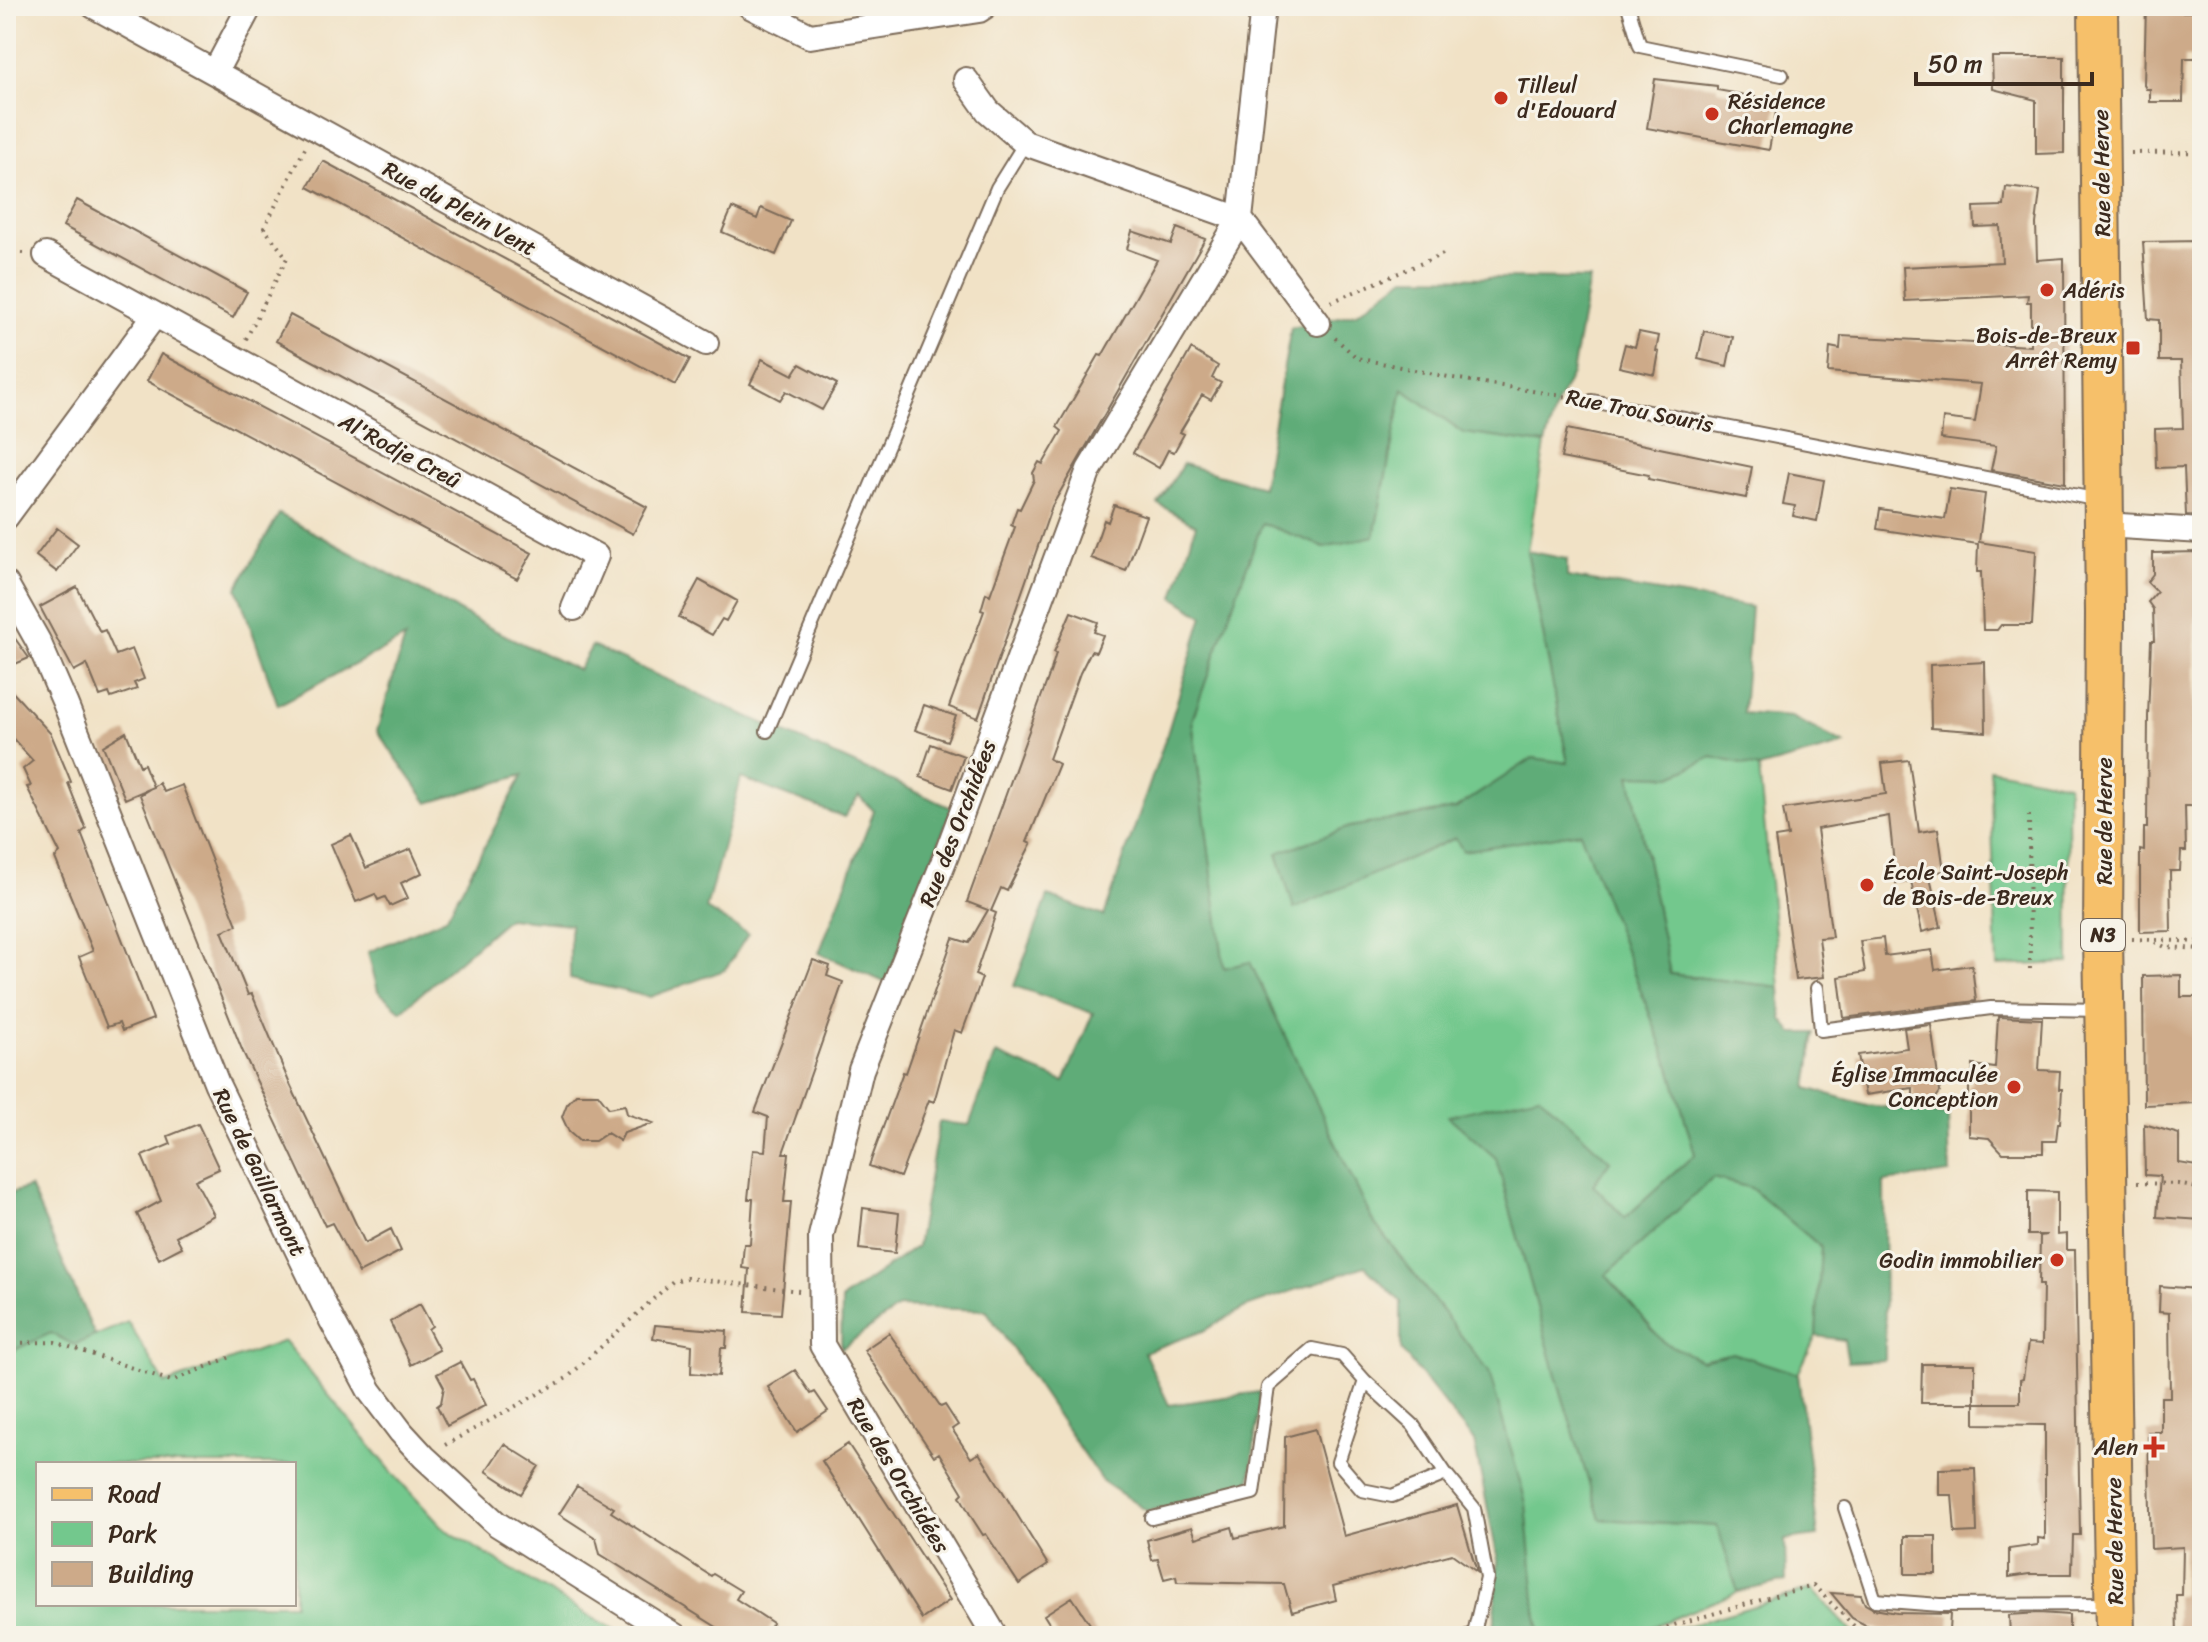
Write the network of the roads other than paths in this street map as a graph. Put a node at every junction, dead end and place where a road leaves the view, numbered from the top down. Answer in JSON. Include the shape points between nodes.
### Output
{"nodes":[{"id":1,"x":94,"y":6,"type":"edge"},
{"id":2,"x":250,"y":6,"type":"edge"},
{"id":3,"x":750,"y":6,"type":"edge"},
{"id":4,"x":985,"y":6,"type":"edge"},
{"id":5,"x":1263,"y":6,"type":"edge"},
{"id":6,"x":1628,"y":6,"type":"edge"},
{"id":7,"x":2098,"y":6,"type":"edge"},
{"id":8,"x":215,"y":72,"type":"junction"},
{"id":9,"x":1782,"y":75,"type":"dead end"},
{"id":10,"x":966,"y":80,"type":"dead end"},
{"id":11,"x":1025,"y":143,"type":"junction"},
{"id":12,"x":1240,"y":219,"type":"junction"},
{"id":13,"x":46,"y":255,"type":"dead end"},
{"id":14,"x":155,"y":315,"type":"junction"},
{"id":15,"x":1314,"y":317,"type":"road end"},
{"id":16,"x":706,"y":343,"type":"dead end"},
{"id":17,"x":1592,"y":401,"type":"road end"},
{"id":18,"x":2103,"y":513,"type":"junction"},
{"id":19,"x":6,"y":517,"type":"edge"},
{"id":20,"x":2202,"y":531,"type":"edge"},
{"id":21,"x":6,"y":584,"type":"edge"},
{"id":22,"x":574,"y":608,"type":"dead end"},
{"id":23,"x":767,"y":731,"type":"dead end"},
{"id":24,"x":1817,"y":988,"type":"dead end"},
{"id":25,"x":2105,"y":1010,"type":"junction"},
{"id":26,"x":1365,"y":1381,"type":"junction"},
{"id":27,"x":1446,"y":1474,"type":"junction"},
{"id":28,"x":1845,"y":1508,"type":"dead end"},
{"id":29,"x":1152,"y":1518,"type":"dead end"},
{"id":30,"x":2115,"y":1620,"type":"edge"},
{"id":31,"x":675,"y":1636,"type":"edge"},
{"id":32,"x":995,"y":1636,"type":"edge"},
{"id":33,"x":1467,"y":1636,"type":"edge"}],
"edges":[{"from":1,"to":8,"type":"street","name":"Rue du Plein Vent"},
{"from":2,"to":8,"type":"street"},
{"from":3,"to":4,"type":"street","via":[[810,36]]},
{"from":5,"to":12,"type":"street","name":"Rue des Orchidées"},
{"from":6,"to":9,"type":"lane","via":[[1640,46]]},
{"from":7,"to":18,"type":"main road","name":"Rue de Herve","number":"N3"},
{"from":8,"to":16,"type":"street","name":"Rue du Plein Vent"},
{"from":10,"to":11,"type":"street","via":[[988,111]]},
{"from":11,"to":12,"type":"street"},
{"from":11,"to":23,"type":"lane","via":[[997,188]]},
{"from":12,"to":15,"type":"street"},
{"from":12,"to":32,"type":"street","name":"Rue des Orchidées","via":[[1089,470],[861,1070],[821,1236],[822,1345]]},
{"from":13,"to":14,"type":"street","name":"Al'Rodje Creû"},
{"from":14,"to":19,"type":"street"},
{"from":14,"to":22,"type":"street","name":"Al'Rodje Creû","via":[[596,556]]},
{"from":17,"to":18,"type":"lane","name":"Rue Trou Souris"},
{"from":18,"to":20,"type":"street"},
{"from":18,"to":25,"type":"main road","name":"Rue de Herve","number":"N3"},
{"from":21,"to":31,"type":"street","name":"Rue de Gaillarmont","via":[[65,703],[217,1084],[370,1391],[424,1457],[497,1524]]},
{"from":24,"to":25,"type":"lane","via":[[1821,1030],[1991,1008]]},
{"from":25,"to":30,"type":"main road","name":"Rue de Herve","number":"N3"},
{"from":26,"to":27,"type":"lane","via":[[1413,1425]]},
{"from":26,"to":27,"type":"lane","via":[[1338,1462],[1354,1481],[1362,1490],[1392,1496]]},
{"from":26,"to":29,"type":"lane","via":[[1342,1355],[1312,1349],[1268,1387],[1253,1493]]},
{"from":27,"to":33,"type":"lane","via":[[1474,1508],[1487,1578],[1474,1633]]},
{"from":28,"to":30,"type":"lane","via":[[1875,1600]]}]}
